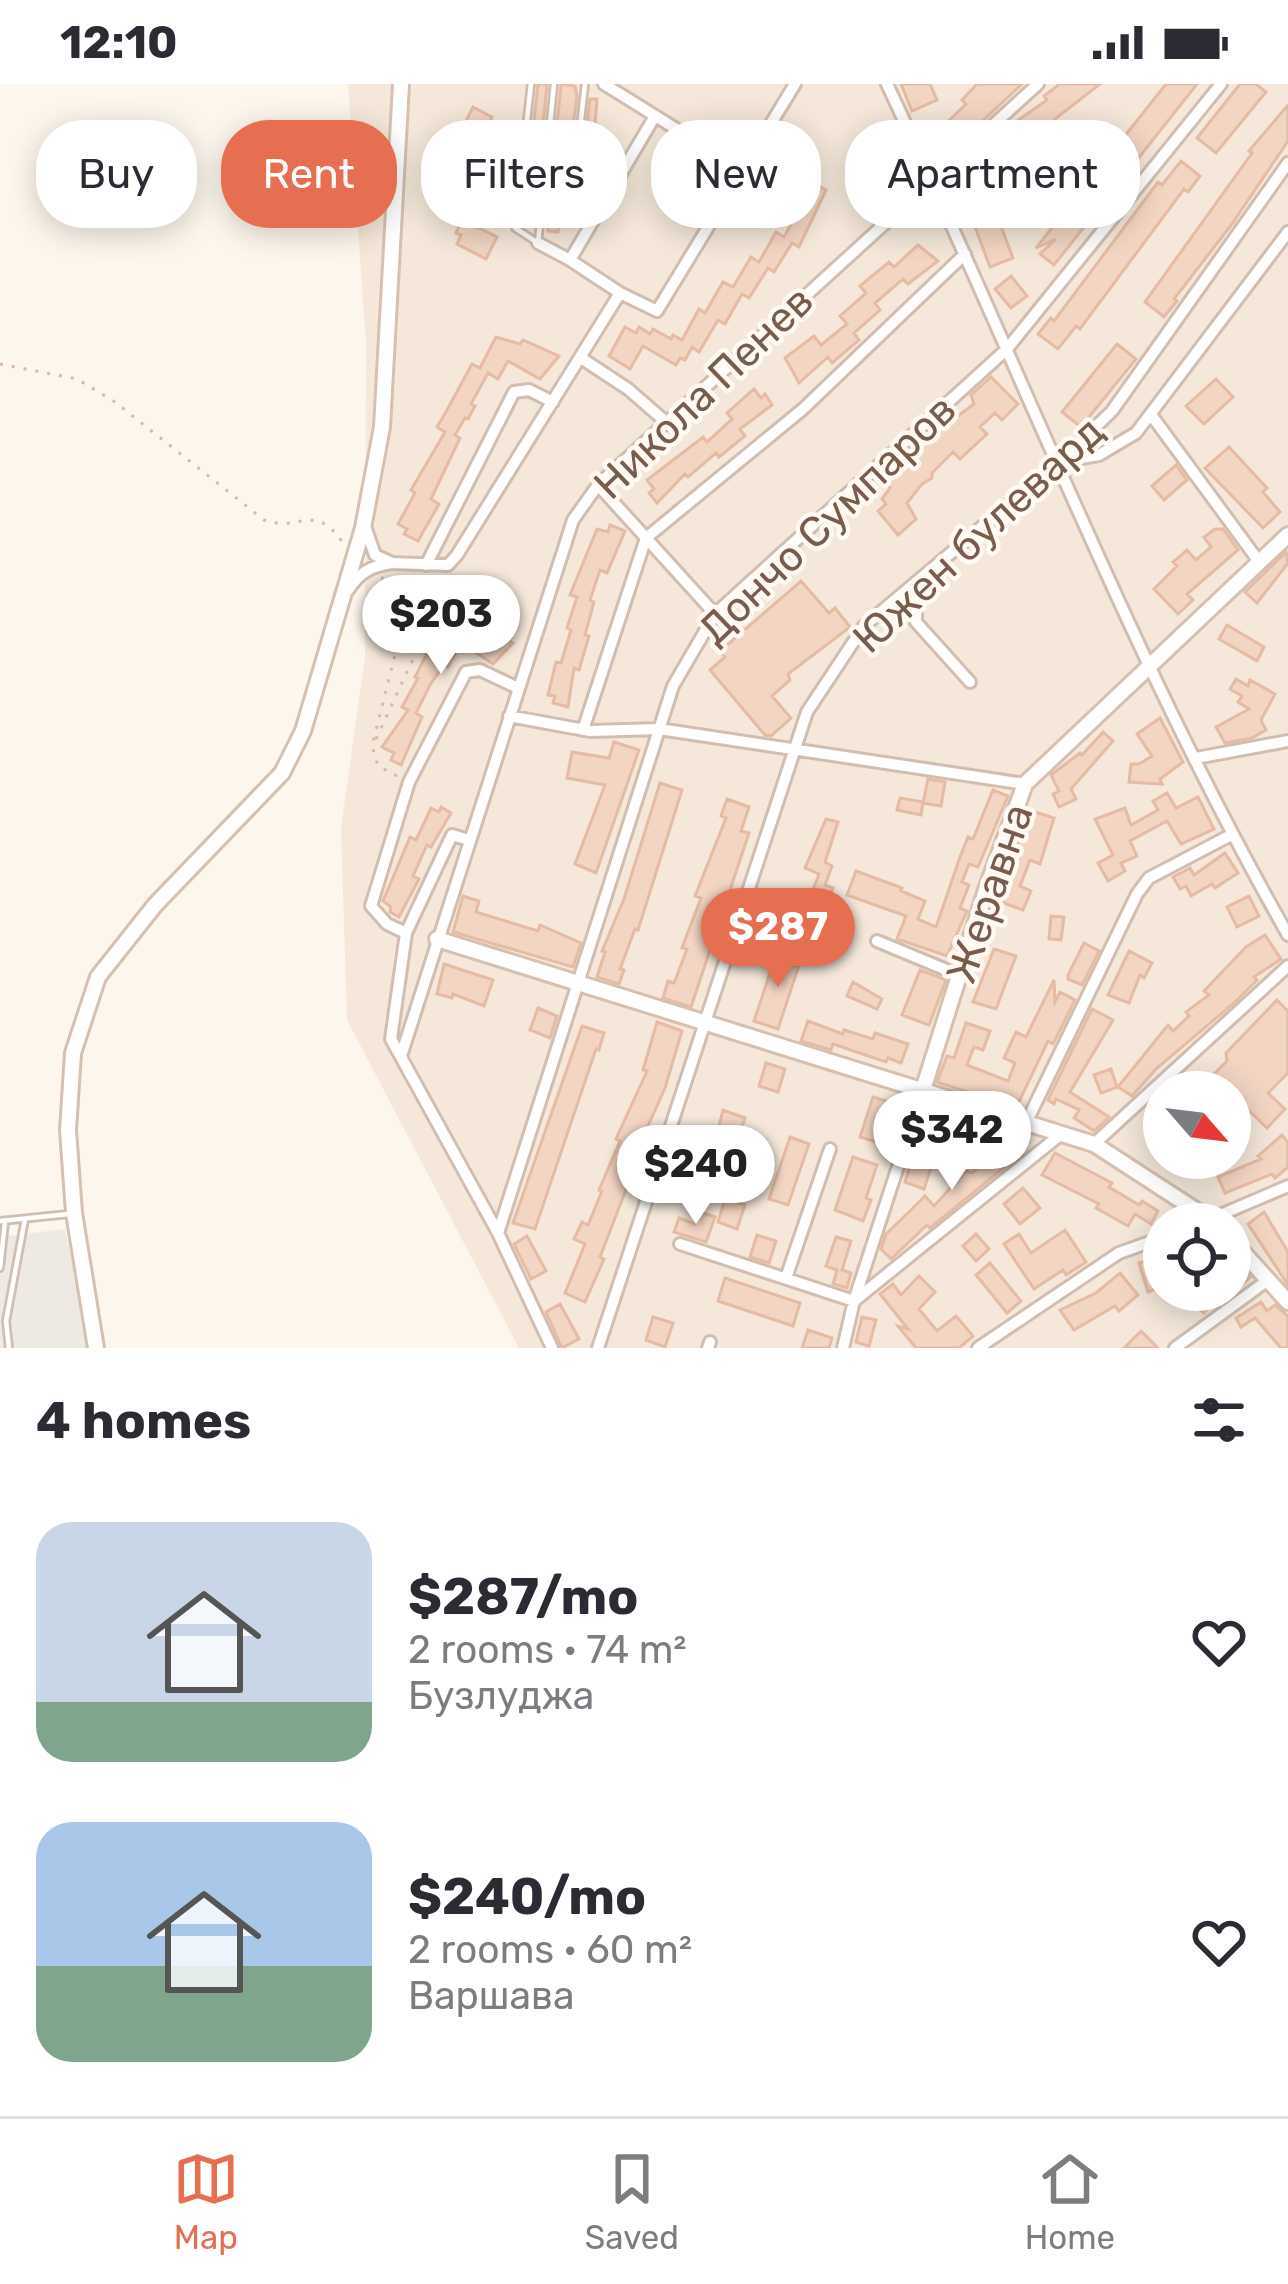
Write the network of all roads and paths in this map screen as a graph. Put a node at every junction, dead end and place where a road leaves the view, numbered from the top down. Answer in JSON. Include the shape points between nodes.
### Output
{"nodes":[{"id":1,"x":401,"y":84,"type":"edge"},
{"id":2,"x":531,"y":84,"type":"edge"},
{"id":3,"x":554,"y":84,"type":"edge"},
{"id":4,"x":585,"y":84,"type":"edge"},
{"id":5,"x":604,"y":84,"type":"edge"},
{"id":6,"x":795,"y":84,"type":"edge"},
{"id":7,"x":886,"y":84,"type":"edge"},
{"id":8,"x":1038,"y":84,"type":"edge"},
{"id":9,"x":1221,"y":84,"type":"edge"},
{"id":10,"x":621,"y":88,"type":"edge"},
{"id":11,"x":655,"y":116,"type":"junction"},
{"id":12,"x":581,"y":120,"type":"edge"},
{"id":13,"x":661,"y":120,"type":"edge"},
{"id":14,"x":773,"y":120,"type":"edge"},
{"id":15,"x":903,"y":120,"type":"edge"},
{"id":16,"x":997,"y":120,"type":"edge"},
{"id":17,"x":1288,"y":163,"type":"edge"},
{"id":18,"x":707,"y":228,"type":"edge"},
{"id":19,"x":877,"y":228,"type":"edge"},
{"id":20,"x":953,"y":228,"type":"edge"},
{"id":21,"x":1288,"y":232,"type":"edge"},
{"id":22,"x":538,"y":243,"type":"junction"},
{"id":23,"x":965,"y":254,"type":"junction"},
{"id":24,"x":570,"y":260,"type":"junction"},
{"id":25,"x":620,"y":292,"type":"junction"},
{"id":26,"x":1007,"y":349,"type":"junction"},
{"id":27,"x":580,"y":358,"type":"junction"},
{"id":28,"x":0,"y":364,"type":"edge"},
{"id":29,"x":553,"y":402,"type":"junction"},
{"id":30,"x":1152,"y":416,"type":"junction"},
{"id":31,"x":666,"y":422,"type":"junction"},
{"id":32,"x":1059,"y":462,"type":"junction"},
{"id":33,"x":598,"y":485,"type":"junction"},
{"id":34,"x":364,"y":520,"type":"junction"},
{"id":35,"x":1288,"y":535,"type":"edge"},
{"id":36,"x":646,"y":538,"type":"junction"},
{"id":37,"x":457,"y":555,"type":"junction"},
{"id":38,"x":353,"y":560,"type":"junction"},
{"id":39,"x":392,"y":563,"type":"junction"},
{"id":40,"x":1260,"y":563,"type":"junction"},
{"id":41,"x":426,"y":565,"type":"junction"},
{"id":42,"x":370,"y":568,"type":"junction"},
{"id":43,"x":916,"y":582,"type":"junction"},
{"id":44,"x":341,"y":601,"type":"junction"},
{"id":45,"x":715,"y":614,"type":"junction"},
{"id":46,"x":1149,"y":665,"type":"junction"},
{"id":47,"x":970,"y":682,"type":"dead end"},
{"id":48,"x":518,"y":688,"type":"junction"},
{"id":49,"x":509,"y":716,"type":"junction"},
{"id":50,"x":659,"y":729,"type":"junction"},
{"id":51,"x":583,"y":730,"type":"junction"},
{"id":52,"x":1288,"y":741,"type":"edge"},
{"id":53,"x":372,"y":746,"type":"junction"},
{"id":54,"x":795,"y":747,"type":"junction"},
{"id":55,"x":1196,"y":758,"type":"junction"},
{"id":56,"x":409,"y":782,"type":"junction"},
{"id":57,"x":1025,"y":784,"type":"junction"},
{"id":58,"x":1231,"y":836,"type":"junction"},
{"id":59,"x":469,"y":840,"type":"junction"},
{"id":60,"x":406,"y":933,"type":"junction"},
{"id":61,"x":1288,"y":934,"type":"edge"},
{"id":62,"x":436,"y":940,"type":"junction"},
{"id":63,"x":877,"y":941,"type":"dead end"},
{"id":64,"x":1288,"y":966,"type":"edge"},
{"id":65,"x":961,"y":976,"type":"junction"},
{"id":66,"x":579,"y":987,"type":"junction"},
{"id":67,"x":706,"y":1025,"type":"junction"},
{"id":68,"x":401,"y":1053,"type":"junction"},
{"id":69,"x":922,"y":1093,"type":"junction"},
{"id":70,"x":1025,"y":1125,"type":"junction"},
{"id":71,"x":1060,"y":1135,"type":"junction"},
{"id":72,"x":1094,"y":1144,"type":"junction"},
{"id":73,"x":830,"y":1149,"type":"dead end"},
{"id":74,"x":1288,"y":1186,"type":"edge"},
{"id":75,"x":1182,"y":1203,"type":"edge"},
{"id":76,"x":1251,"y":1203,"type":"edge"},
{"id":77,"x":74,"y":1213,"type":"junction"},
{"id":78,"x":25,"y":1219,"type":"junction"},
{"id":79,"x":3,"y":1221,"type":"edge"},
{"id":80,"x":498,"y":1233,"type":"junction"},
{"id":81,"x":680,"y":1244,"type":"dead end"},
{"id":82,"x":1143,"y":1244,"type":"edge"},
{"id":83,"x":1251,"y":1261,"type":"edge"},
{"id":84,"x":0,"y":1268,"type":"edge"},
{"id":85,"x":786,"y":1278,"type":"junction"},
{"id":86,"x":1268,"y":1280,"type":"junction"},
{"id":87,"x":854,"y":1301,"type":"junction"},
{"id":88,"x":1288,"y":1302,"type":"edge"},
{"id":89,"x":1177,"y":1347,"type":"edge"},
{"id":90,"x":9,"y":1348,"type":"edge"},
{"id":91,"x":96,"y":1348,"type":"edge"},
{"id":92,"x":552,"y":1348,"type":"edge"},
{"id":93,"x":598,"y":1348,"type":"edge"},
{"id":94,"x":843,"y":1348,"type":"edge"},
{"id":95,"x":978,"y":1348,"type":"edge"}],
"edges":[{"from":1,"to":34,"type":"street","via":[[382,427]]},
{"from":2,"to":22,"type":"lane","via":[[515,228]]},
{"from":3,"to":22,"type":"lane"},
{"from":4,"to":12,"type":"lane"},
{"from":5,"to":10,"type":"street"},
{"from":6,"to":14,"type":"street"},
{"from":7,"to":15,"type":"street"},
{"from":8,"to":16,"type":"street","name":"Никола Пенев"},
{"from":9,"to":26,"type":"street","name":"Дончо Сумпаров"},
{"from":10,"to":11,"type":"street"},
{"from":11,"to":13,"type":"street"},
{"from":11,"to":24,"type":"street"},
{"from":17,"to":32,"type":"street","name":"Южен булевард","via":[[1112,411]]},
{"from":18,"to":25,"type":"street","via":[[657,311]]},
{"from":19,"to":31,"type":"street","name":"Никола Пенев"},
{"from":20,"to":23,"type":"street"},
{"from":21,"to":30,"type":"street"},
{"from":22,"to":24,"type":"street"},
{"from":23,"to":26,"type":"street"},
{"from":23,"to":36,"type":"street","via":[[803,409]]},
{"from":24,"to":25,"type":"street"},
{"from":25,"to":27,"type":"street"},
{"from":26,"to":32,"type":"street"},
{"from":26,"to":45,"type":"street","name":"Дончо Сумпаров"},
{"from":27,"to":29,"type":"street"},
{"from":27,"to":31,"type":"street"},
{"from":28,"to":38,"type":"path","via":[[77,379],[264,520],[328,522]]},
{"from":29,"to":37,"type":"street"},
{"from":29,"to":41,"type":"street","via":[[514,392]]},
{"from":30,"to":32,"type":"street","via":[[1099,455]]},
{"from":30,"to":40,"type":"street"},
{"from":31,"to":33,"type":"street","name":"Никола Пенев"},
{"from":32,"to":43,"type":"street","name":"Южен булевард"},
{"from":32,"to":46,"type":"street"},
{"from":33,"to":36,"type":"street"},
{"from":33,"to":48,"type":"street","name":"Никола Пенев","via":[[573,520]]},
{"from":34,"to":38,"type":"street"},
{"from":34,"to":39,"type":"street","via":[[375,555]]},
{"from":35,"to":40,"type":"street","name":"Жеравна"},
{"from":36,"to":45,"type":"street"},
{"from":36,"to":51,"type":"street"},
{"from":37,"to":41,"type":"street","via":[[448,565]]},
{"from":37,"to":53,"type":"path","via":[[445,598]]},
{"from":38,"to":44,"type":"street"},
{"from":39,"to":41,"type":"street"},
{"from":39,"to":42,"type":"street"},
{"from":40,"to":46,"type":"street","name":"Жеравна"},
{"from":42,"to":44,"type":"street"},
{"from":42,"to":53,"type":"path","via":[[386,581],[400,635]]},
{"from":43,"to":47,"type":"street","via":[[916,622]]},
{"from":43,"to":54,"type":"street","name":"Южен булевард","via":[[864,626],[807,712]]},
{"from":44,"to":77,"type":"street","via":[[303,731],[282,773],[155,904],[98,977],[73,1053]]},
{"from":45,"to":50,"type":"street","name":"Дончо Сумпаров","via":[[673,686]]},
{"from":46,"to":55,"type":"street"},
{"from":46,"to":57,"type":"street","name":"Жеравна"},
{"from":48,"to":49,"type":"street","name":"Никола Пенев"},
{"from":48,"to":56,"type":"street","via":[[480,670],[466,672]]},
{"from":49,"to":51,"type":"street"},
{"from":49,"to":59,"type":"street","name":"Никола Пенев"},
{"from":50,"to":51,"type":"street"},
{"from":50,"to":54,"type":"street"},
{"from":50,"to":66,"type":"street","name":"Дончо Сумпаров"},
{"from":52,"to":55,"type":"street"},
{"from":53,"to":56,"type":"path","via":[[378,766]]},
{"from":54,"to":57,"type":"street"},
{"from":54,"to":67,"type":"street","name":"Южен булевард"},
{"from":55,"to":58,"type":"street"},
{"from":56,"to":60,"type":"street","via":[[371,906]]},
{"from":57,"to":65,"type":"street","name":"Жеравна"},
{"from":58,"to":61,"type":"street"},
{"from":58,"to":70,"type":"street","via":[[1148,878]]},
{"from":59,"to":60,"type":"street","via":[[452,835]]},
{"from":59,"to":62,"type":"street","name":"Никола Пенев"},
{"from":60,"to":68,"type":"street","via":[[391,1039]]},
{"from":62,"to":66,"type":"street"},
{"from":62,"to":68,"type":"street","name":"Никола Пенев"},
{"from":63,"to":65,"type":"street"},
{"from":64,"to":72,"type":"street"},
{"from":65,"to":69,"type":"street","name":"Жеравна"},
{"from":66,"to":67,"type":"street"},
{"from":66,"to":80,"type":"street","name":"Дончо Сумпаров"},
{"from":67,"to":69,"type":"street"},
{"from":67,"to":93,"type":"street","name":"Южен булевард"},
{"from":68,"to":80,"type":"street"},
{"from":69,"to":70,"type":"street"},
{"from":69,"to":87,"type":"street","name":"Жеравна"},
{"from":70,"to":71,"type":"street"},
{"from":71,"to":72,"type":"street"},
{"from":71,"to":87,"type":"street"},
{"from":72,"to":75,"type":"street"},
{"from":73,"to":85,"type":"street"},
{"from":74,"to":76,"type":"street"},
{"from":77,"to":78,"type":"lane"},
{"from":77,"to":91,"type":"street"},
{"from":78,"to":79,"type":"lane"},
{"from":78,"to":90,"type":"lane","via":[[6,1321]]},
{"from":79,"to":84,"type":"lane"},
{"from":80,"to":92,"type":"street"},
{"from":81,"to":85,"type":"street"},
{"from":82,"to":95,"type":"street"},
{"from":83,"to":86,"type":"street"},
{"from":85,"to":87,"type":"street"},
{"from":86,"to":88,"type":"street"},
{"from":86,"to":89,"type":"street"},
{"from":87,"to":94,"type":"street","name":"Жеравна"}]}
